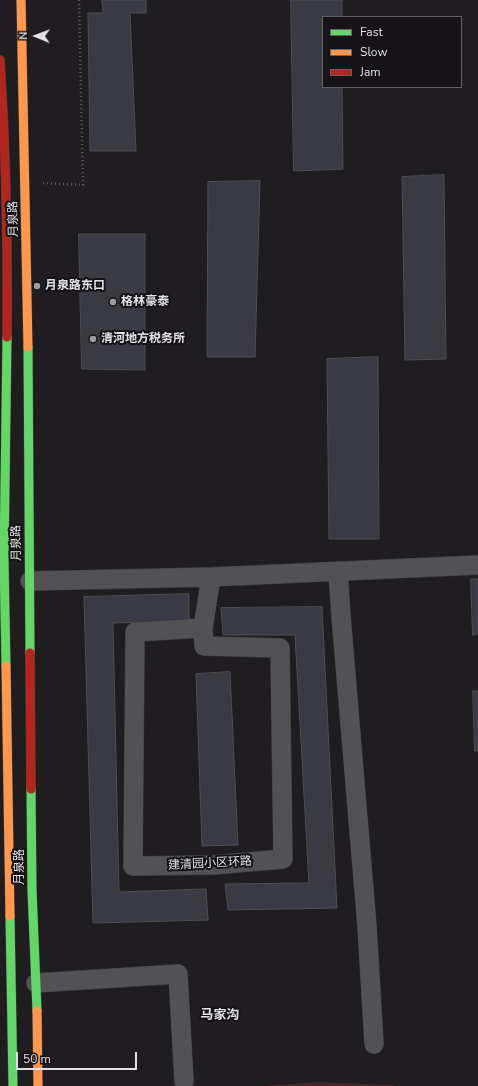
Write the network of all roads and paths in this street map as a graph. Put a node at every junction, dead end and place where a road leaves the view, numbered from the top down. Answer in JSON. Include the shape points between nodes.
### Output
{"nodes":[{"id":1,"x":21,"y":0,"type":"edge"},
{"id":2,"x":79,"y":0,"type":"edge"},
{"id":3,"x":0,"y":60,"type":"edge"},
{"id":4,"x":25,"y":182,"type":"junction"},
{"id":5,"x":478,"y":564,"type":"edge"},
{"id":6,"x":338,"y":571,"type":"junction"},
{"id":7,"x":211,"y":577,"type":"junction"},
{"id":8,"x":30,"y":581,"type":"junction"},
{"id":9,"x":2,"y":592,"type":"edge"},
{"id":10,"x":203,"y":628,"type":"junction"},
{"id":11,"x":4,"y":854,"type":"edge"},
{"id":12,"x":36,"y":983,"type":"junction"},
{"id":13,"x":374,"y":1044,"type":"dead end"},
{"id":14,"x":184,"y":1081,"type":"dead end"},
{"id":15,"x":13,"y":1086,"type":"edge"},
{"id":16,"x":38,"y":1086,"type":"edge"}],
"edges":[{"from":1,"to":4,"type":"main road","name":"月泉路"},
{"from":2,"to":4,"type":"path","via":[[83,185]]},
{"from":3,"to":9,"type":"main road","name":"月泉路","via":[[8,264]]},
{"from":4,"to":8,"type":"main road","name":"月泉路"},
{"from":5,"to":6,"type":"street"},
{"from":6,"to":7,"type":"street"},
{"from":6,"to":13,"type":"street"},
{"from":7,"to":8,"type":"street"},
{"from":7,"to":10,"type":"street","name":"建清园小区环路"},
{"from":8,"to":12,"type":"main road","name":"月泉路","via":[[32,890]]},
{"from":9,"to":11,"type":"main road","name":"月泉路"},
{"from":10,"to":10,"type":"street","name":"建清园小区环路","via":[[135,632],[134,866],[212,865],[283,859],[280,648],[204,646]]},
{"from":11,"to":15,"type":"main road","name":"月泉路"},
{"from":12,"to":14,"type":"street","via":[[178,974]]},
{"from":12,"to":16,"type":"main road","name":"月泉路"}]}
